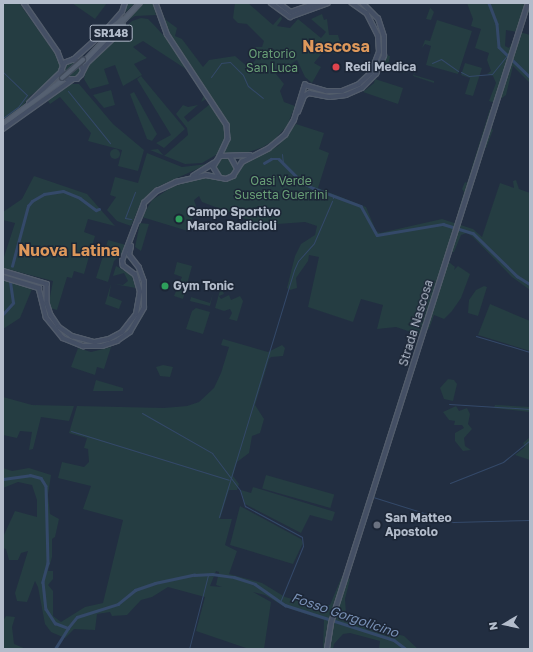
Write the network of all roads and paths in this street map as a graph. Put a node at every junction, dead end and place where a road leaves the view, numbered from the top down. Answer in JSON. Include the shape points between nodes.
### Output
{"nodes":[{"id":1,"x":24,"y":3,"type":"edge"},
{"id":2,"x":125,"y":3,"type":"edge"},
{"id":3,"x":137,"y":3,"type":"edge"},
{"id":4,"x":140,"y":3,"type":"edge"},
{"id":5,"x":271,"y":3,"type":"edge"},
{"id":6,"x":279,"y":3,"type":"edge"},
{"id":7,"x":317,"y":3,"type":"edge"},
{"id":8,"x":328,"y":3,"type":"edge"},
{"id":9,"x":350,"y":3,"type":"edge"},
{"id":10,"x":362,"y":3,"type":"edge"},
{"id":11,"x":528,"y":3,"type":"edge"},
{"id":12,"x":157,"y":4,"type":"edge"},
{"id":13,"x":291,"y":12,"type":"junction"},
{"id":14,"x":290,"y":17,"type":"junction"},
{"id":15,"x":125,"y":19,"type":"junction"},
{"id":16,"x":382,"y":28,"type":"junction"},
{"id":17,"x":376,"y":30,"type":"junction"},
{"id":18,"x":103,"y":33,"type":"junction"},
{"id":19,"x":118,"y":34,"type":"joint"},
{"id":20,"x":58,"y":52,"type":"junction"},
{"id":21,"x":72,"y":60,"type":"junction"},
{"id":22,"x":63,"y":65,"type":"junction"},
{"id":23,"x":62,"y":70,"type":"junction"},
{"id":24,"x":83,"y":70,"type":"junction"},
{"id":25,"x":63,"y":79,"type":"junction"},
{"id":26,"x":72,"y":80,"type":"junction"},
{"id":27,"x":310,"y":86,"type":"junction"},
{"id":28,"x":348,"y":89,"type":"junction"},
{"id":29,"x":303,"y":92,"type":"junction"},
{"id":30,"x":309,"y":93,"type":"junction"},
{"id":31,"x":350,"y":94,"type":"junction"},
{"id":32,"x":28,"y":105,"type":"junction"},
{"id":33,"x":297,"y":113,"type":"junction"},
{"id":34,"x":3,"y":123,"type":"edge"},
{"id":35,"x":3,"y":129,"type":"edge"},
{"id":36,"x":253,"y":155,"type":"junction"},
{"id":37,"x":220,"y":156,"type":"junction"},
{"id":38,"x":231,"y":157,"type":"junction"},
{"id":39,"x":214,"y":163,"type":"junction"},
{"id":40,"x":237,"y":169,"type":"junction"},
{"id":41,"x":219,"y":177,"type":"junction"},
{"id":42,"x":184,"y":179,"type":"junction"},
{"id":43,"x":127,"y":255,"type":"junction"},
{"id":44,"x":3,"y":271,"type":"edge"},
{"id":45,"x":3,"y":277,"type":"edge"},
{"id":46,"x":42,"y":282,"type":"junction"},
{"id":47,"x":48,"y":288,"type":"junction"},
{"id":48,"x":40,"y":289,"type":"junction"},
{"id":49,"x":139,"y":301,"type":"junction"},
{"id":50,"x":145,"y":302,"type":"junction"},
{"id":51,"x":55,"y":321,"type":"junction"},
{"id":52,"x":50,"y":325,"type":"junction"},
{"id":53,"x":327,"y":649,"type":"edge"}],
"edges":[{"from":1,"to":20,"type":"street"},
{"from":2,"to":18,"type":"street","via":[[122,12]]},
{"from":3,"to":15,"type":"main road","number":"SR148"},
{"from":4,"to":15,"type":"main road","number":"SR148"},
{"from":5,"to":14,"type":"street"},
{"from":6,"to":13,"type":"street"},
{"from":7,"to":13,"type":"street"},
{"from":8,"to":14,"type":"street"},
{"from":9,"to":17,"type":"street","via":[[367,14]]},
{"from":10,"to":16,"type":"street","via":[[374,14]]},
{"from":11,"to":53,"type":"street","name":"Strada Nascosa","via":[[332,620]]},
{"from":12,"to":37,"type":"street","via":[[167,34],[227,124],[228,139]]},
{"from":13,"to":14,"type":"street"},
{"from":15,"to":18,"type":"main road"},
{"from":15,"to":19,"type":"main road"},
{"from":15,"to":25,"type":"main road","number":"SR148","bridge":true},
{"from":16,"to":17,"type":"street"},
{"from":16,"to":31,"type":"street","via":[[385,50],[379,68],[366,85]]},
{"from":17,"to":28,"type":"street","via":[[379,46],[374,68],[363,81]]},
{"from":18,"to":21,"type":"street"},
{"from":19,"to":24,"type":"street"},
{"from":20,"to":21,"type":"street"},
{"from":20,"to":22,"type":"street"},
{"from":21,"to":22,"type":"street"},
{"from":21,"to":24,"type":"street","via":[[79,62]]},
{"from":22,"to":23,"type":"street"},
{"from":23,"to":26,"type":"street","via":[[65,77]]},
{"from":23,"to":32,"type":"street"},
{"from":24,"to":26,"type":"street","via":[[79,78]]},
{"from":25,"to":32,"type":"main road","number":"SR148"},
{"from":25,"to":34,"type":"main road","number":"SR148"},
{"from":26,"to":35,"type":"street"},
{"from":27,"to":28,"type":"street","via":[[330,92]]},
{"from":27,"to":29,"type":"street","via":[[304,86]]},
{"from":27,"to":30,"type":"street"},
{"from":28,"to":31,"type":"street"},
{"from":29,"to":30,"type":"street"},
{"from":29,"to":33,"type":"street"},
{"from":30,"to":31,"type":"street","via":[[330,97]]},
{"from":30,"to":33,"type":"street","via":[[304,96]]},
{"from":32,"to":34,"type":"main road","number":"SR148"},
{"from":33,"to":36,"type":"street","via":[[285,135],[269,148]]},
{"from":36,"to":38,"type":"street"},
{"from":36,"to":40,"type":"street"},
{"from":37,"to":38,"type":"street"},
{"from":37,"to":39,"type":"street"},
{"from":38,"to":40,"type":"street","via":[[236,162]]},
{"from":39,"to":41,"type":"street","via":[[214,171]]},
{"from":39,"to":42,"type":"street"},
{"from":40,"to":41,"type":"street","via":[[230,178]]},
{"from":41,"to":42,"type":"street","via":[[210,175]]},
{"from":42,"to":43,"type":"street","via":[[163,188],[140,210]]},
{"from":43,"to":49,"type":"street","via":[[122,264],[135,274],[139,287]]},
{"from":43,"to":50,"type":"street","via":[[143,276]]},
{"from":44,"to":46,"type":"street"},
{"from":45,"to":48,"type":"street"},
{"from":46,"to":47,"type":"street","via":[[47,284]]},
{"from":46,"to":48,"type":"street"},
{"from":47,"to":48,"type":"street","via":[[44,292]]},
{"from":47,"to":51,"type":"street","via":[[47,305]]},
{"from":48,"to":52,"type":"street","via":[[42,308]]},
{"from":49,"to":50,"type":"street"},
{"from":49,"to":51,"type":"street","via":[[136,314],[126,328],[103,340],[91,342],[78,339],[63,331]]},
{"from":50,"to":52,"type":"street","via":[[141,317],[132,330],[119,340],[102,346],[88,347],[72,343]]},
{"from":51,"to":52,"type":"street"}]}
